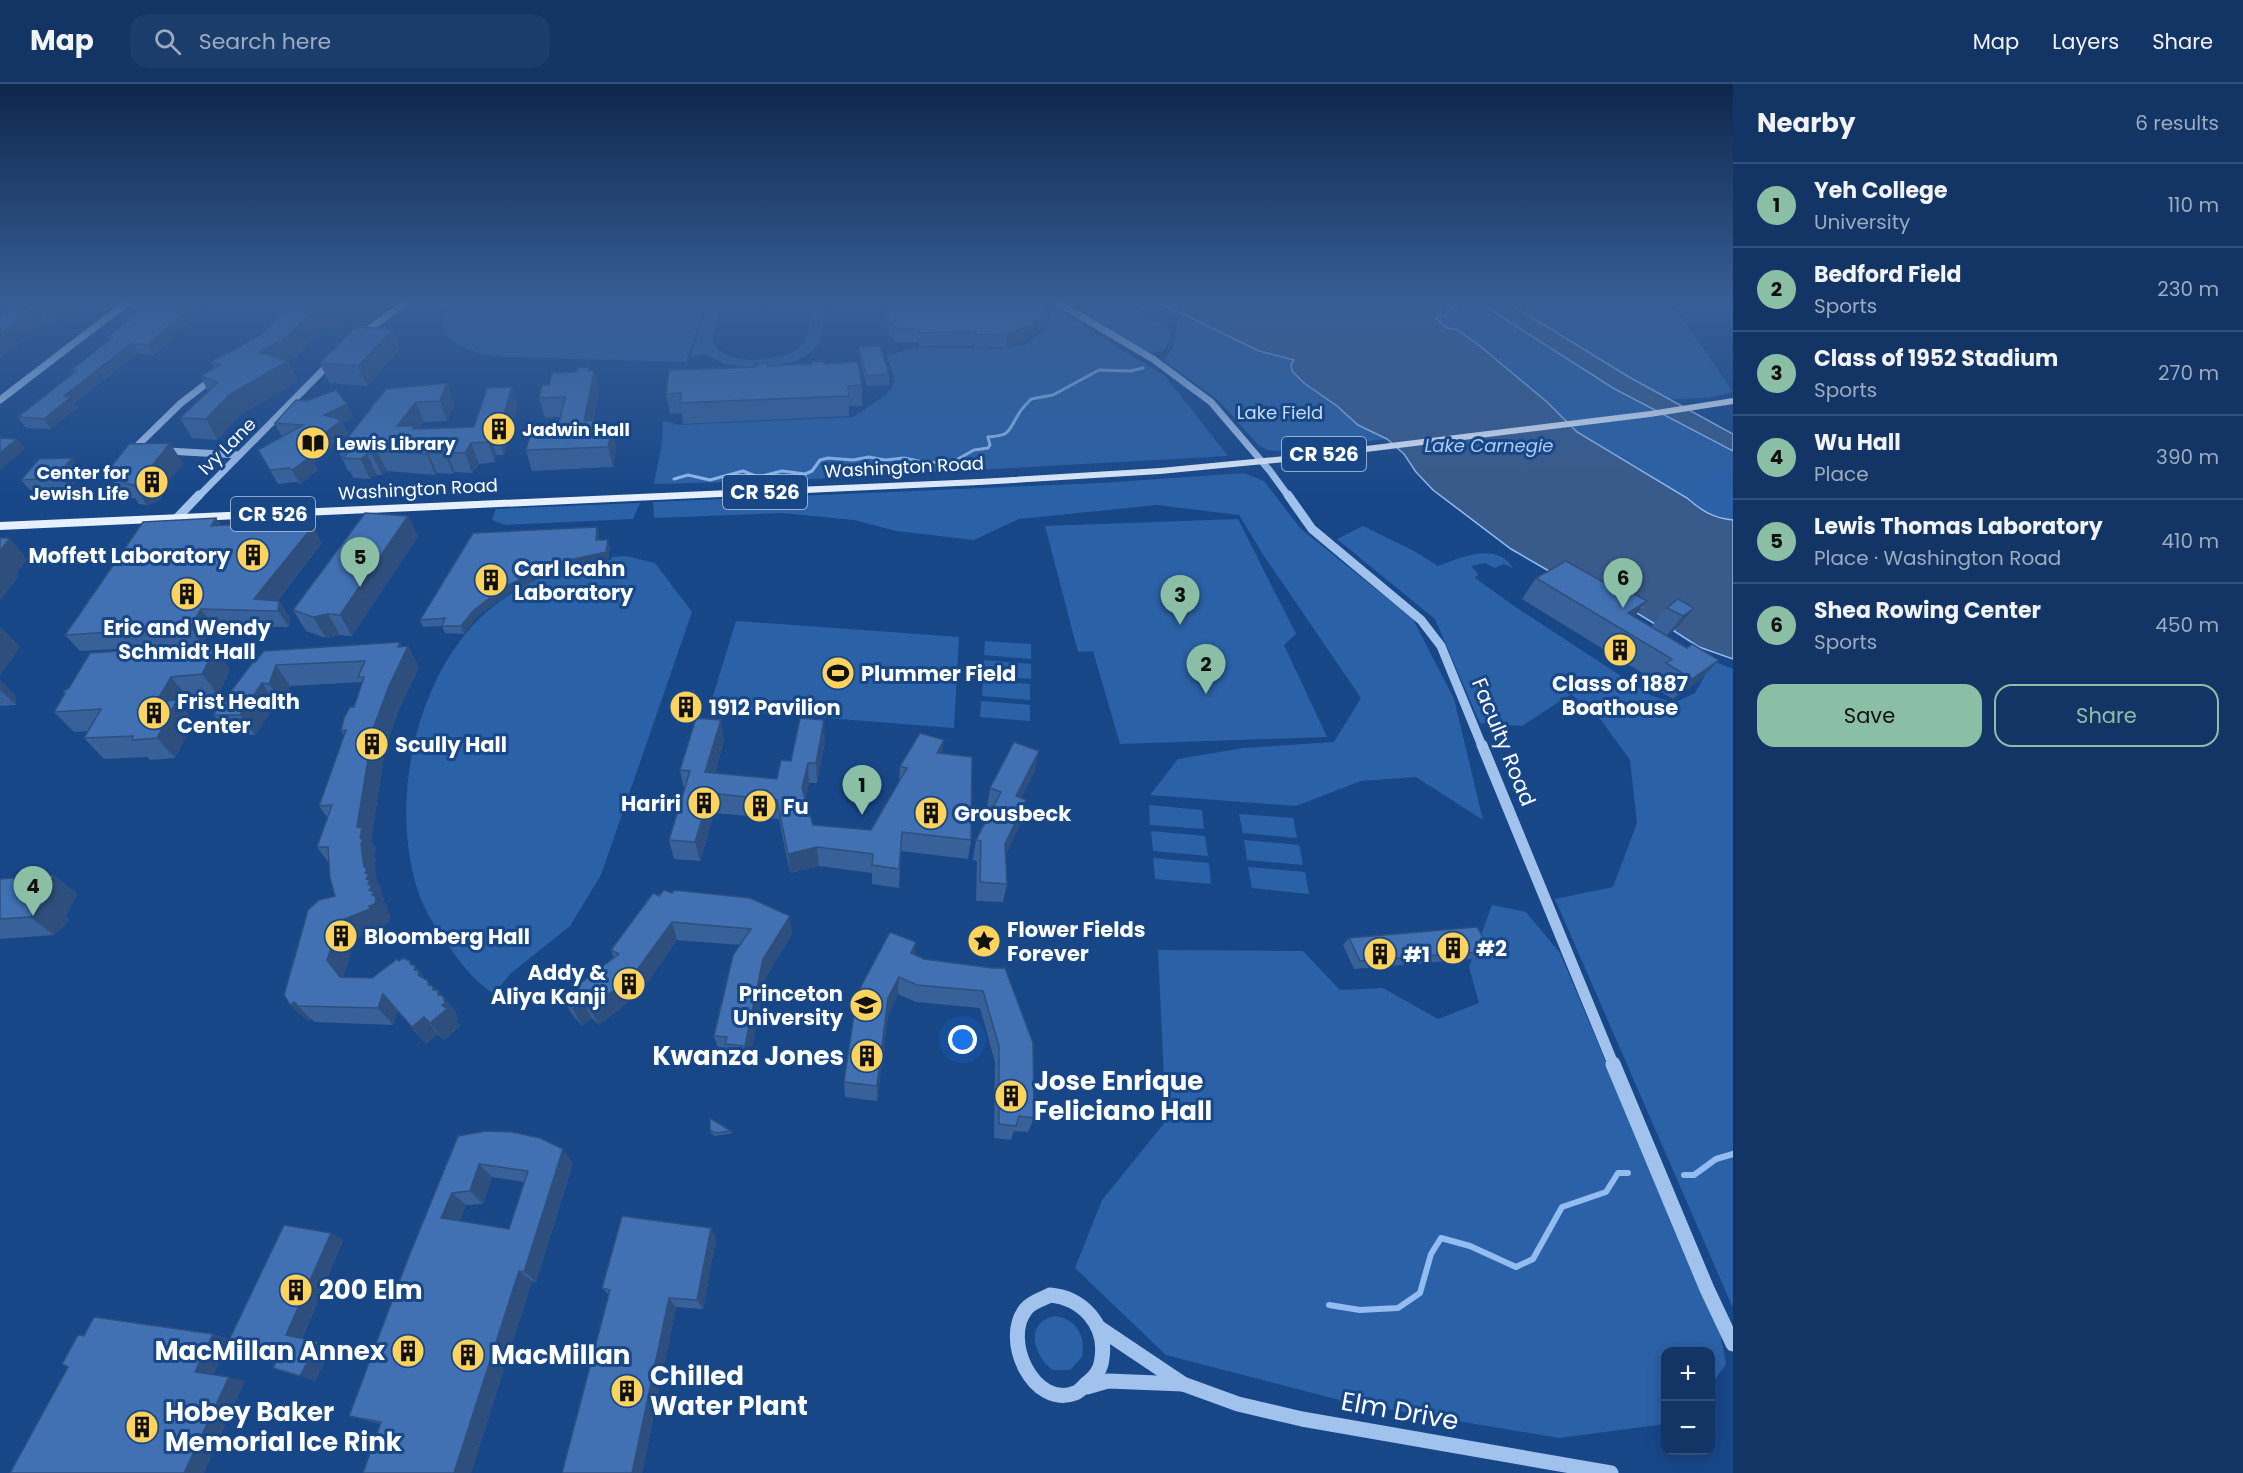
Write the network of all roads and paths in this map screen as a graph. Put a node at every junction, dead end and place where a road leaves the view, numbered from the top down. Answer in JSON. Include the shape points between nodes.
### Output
{"nodes":[{"id":1,"x":45,"y":366,"type":"edge"},
{"id":2,"x":326,"y":366,"type":"edge"},
{"id":3,"x":1162,"y":366,"type":"edge"},
{"id":4,"x":222,"y":372,"type":"edge"},
{"id":5,"x":0,"y":400,"type":"edge"},
{"id":6,"x":1733,"y":401,"type":"edge"},
{"id":7,"x":239,"y":455,"type":"junction"},
{"id":8,"x":1262,"y":462,"type":"junction"},
{"id":9,"x":176,"y":519,"type":"junction"},
{"id":10,"x":0,"y":526,"type":"edge"},
{"id":11,"x":1098,"y":1327,"type":"junction"},
{"id":12,"x":1732,"y":1341,"type":"edge"},
{"id":13,"x":1183,"y":1384,"type":"junction"},
{"id":14,"x":1087,"y":1387,"type":"junction"},
{"id":15,"x":1611,"y":1473,"type":"edge"}],
"edges":[{"from":1,"to":5,"type":"street"},
{"from":2,"to":7,"type":"street","name":"Ivy Lane"},
{"from":3,"to":8,"type":"street","name":"Faculty Road","via":[[1222,413]]},
{"from":4,"to":7,"type":"street","via":[[181,403],[139,444],[150,450]]},
{"from":6,"to":8,"type":"main road","name":"Washington Road","number":"CR 526"},
{"from":7,"to":9,"type":"street","name":"Ivy Lane"},
{"from":8,"to":9,"type":"main road","name":"Washington Road","number":"CR 526","via":[[979,482]]},
{"from":8,"to":12,"type":"street","name":"Faculty Road","via":[[1316,534],[1421,620],[1441,646],[1666,1192]]},
{"from":9,"to":10,"type":"main road","name":"Washington Road","number":"CR 526"},
{"from":11,"to":13,"type":"street","name":"Elm Drive"},
{"from":11,"to":14,"type":"street","via":[[1102,1356],[1098,1373]]},
{"from":11,"to":14,"type":"street","via":[[1078,1303],[1050,1295],[1030,1304],[1017,1324],[1017,1354],[1034,1382],[1048,1392],[1063,1395]]},
{"from":13,"to":14,"type":"street","name":"Elm Drive","via":[[1108,1381]]},
{"from":13,"to":15,"type":"street","name":"Elm Drive","via":[[1238,1404],[1302,1419]]}]}
